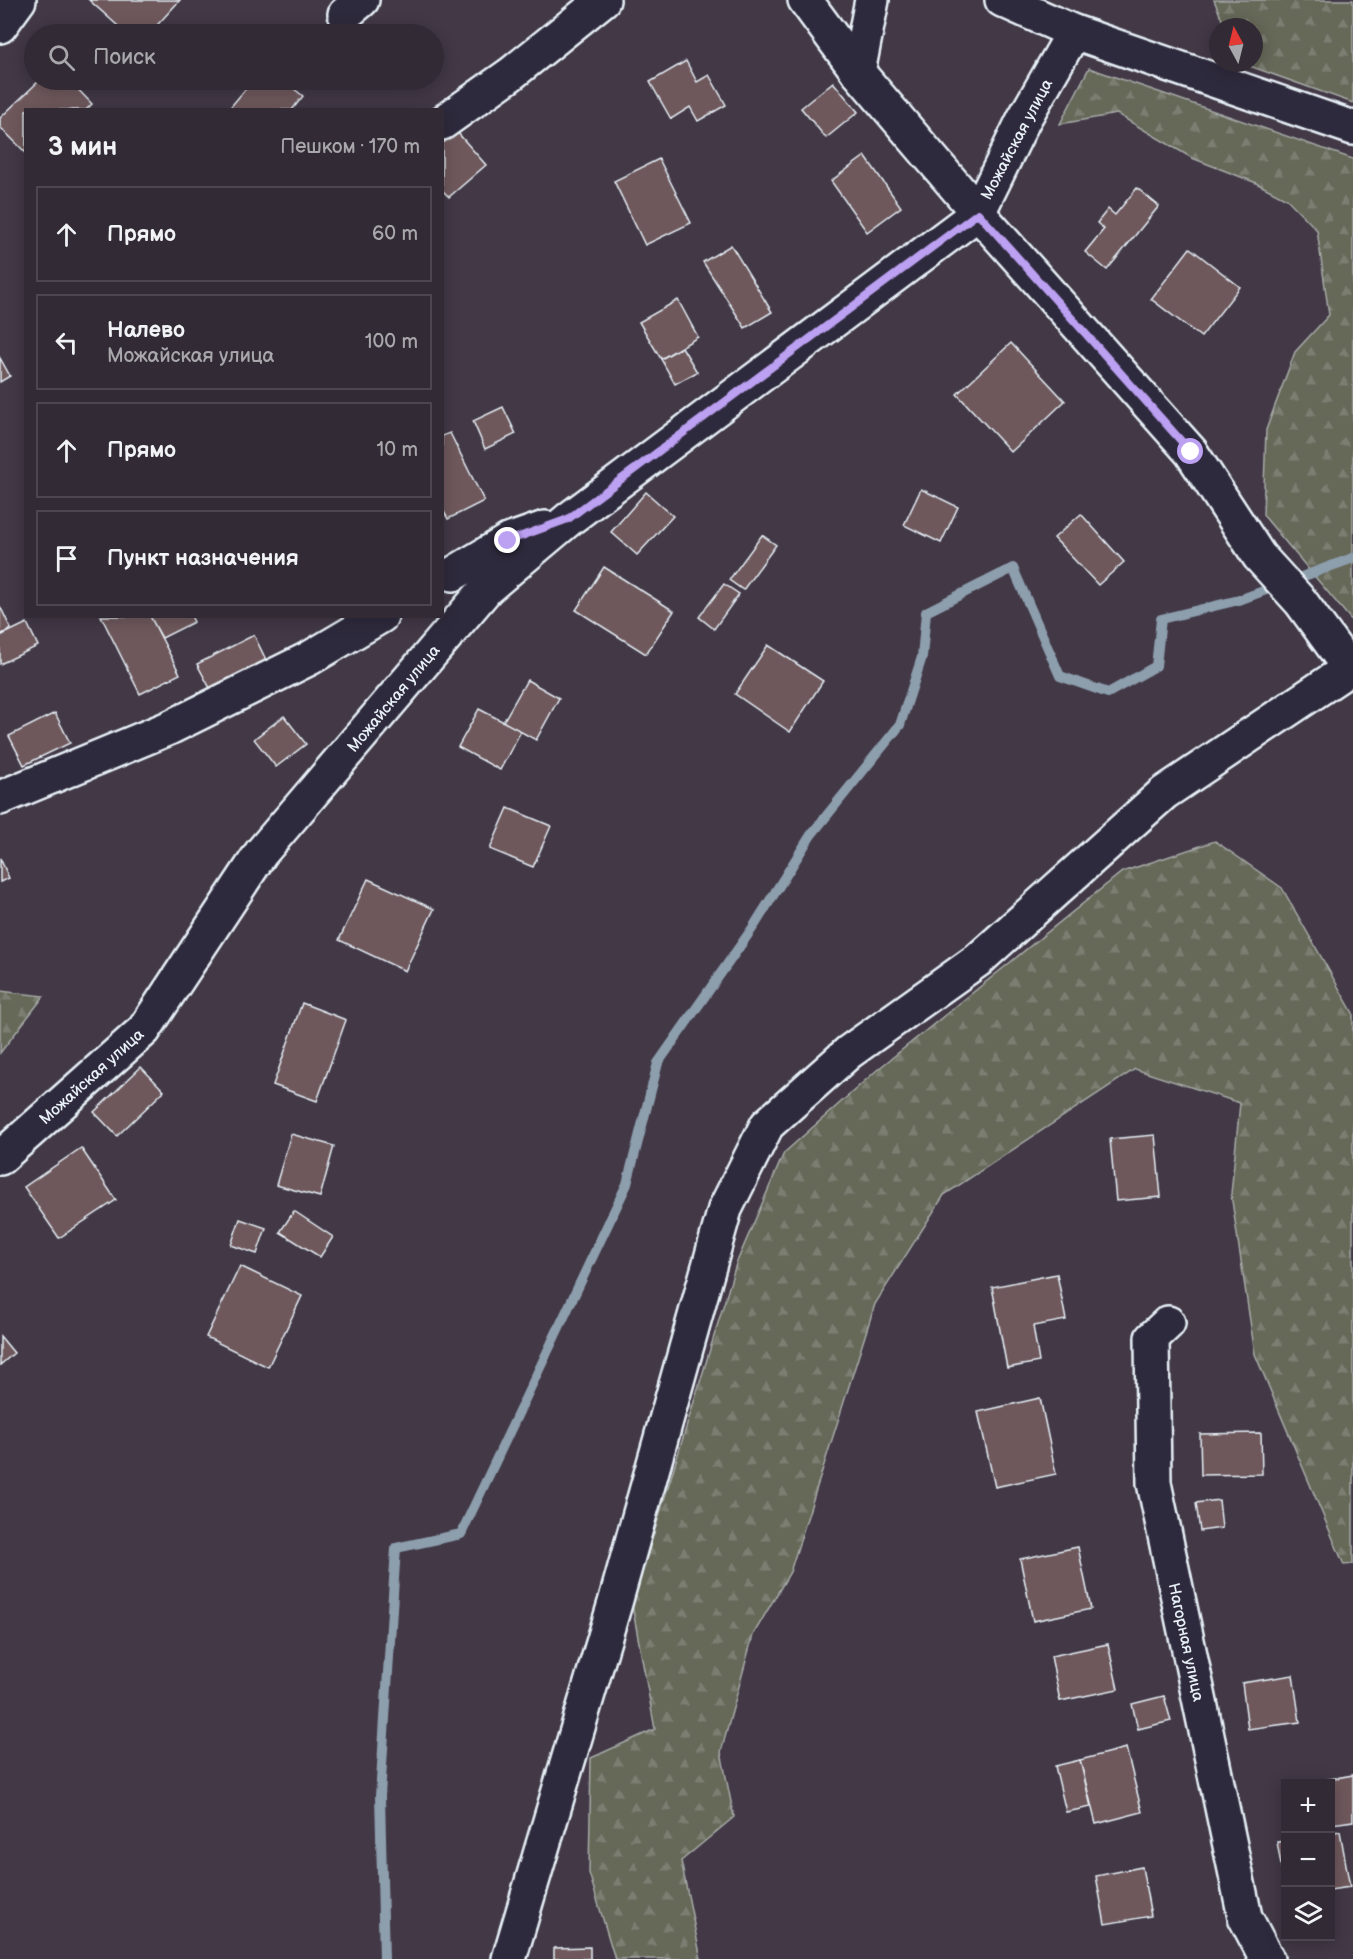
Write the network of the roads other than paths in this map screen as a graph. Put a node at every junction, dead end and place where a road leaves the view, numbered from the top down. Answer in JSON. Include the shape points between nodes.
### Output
{"nodes":[{"id":1,"x":19,"y":0,"type":"edge"},
{"id":2,"x":603,"y":0,"type":"edge"},
{"id":3,"x":805,"y":0,"type":"edge"},
{"id":4,"x":872,"y":0,"type":"edge"},
{"id":5,"x":1002,"y":0,"type":"edge"},
{"id":6,"x":0,"y":26,"type":"edge"},
{"id":7,"x":1074,"y":32,"type":"junction"},
{"id":8,"x":858,"y":72,"type":"junction"},
{"id":9,"x":444,"y":122,"type":"edge"},
{"id":10,"x":1353,"y":128,"type":"edge"},
{"id":11,"x":978,"y":213,"type":"junction"},
{"id":12,"x":568,"y":519,"type":"junction"},
{"id":13,"x":448,"y":578,"type":"edge"},
{"id":14,"x":487,"y":588,"type":"junction"},
{"id":15,"x":378,"y":618,"type":"edge"},
{"id":16,"x":1351,"y":667,"type":"edge"},
{"id":17,"x":0,"y":798,"type":"edge"},
{"id":18,"x":0,"y":1158,"type":"edge"},
{"id":19,"x":1168,"y":1323,"type":"dead end"},
{"id":20,"x":509,"y":1959,"type":"edge"},
{"id":21,"x":1267,"y":1959,"type":"edge"}],
"edges":[{"from":1,"to":6,"type":"street"},
{"from":2,"to":9,"type":"street"},
{"from":3,"to":8,"type":"street"},
{"from":4,"to":8,"type":"street"},
{"from":5,"to":7,"type":"street"},
{"from":7,"to":10,"type":"street"},
{"from":7,"to":11,"type":"street","name":"Можайская улица","via":[[1024,119]]},
{"from":8,"to":11,"type":"street"},
{"from":11,"to":12,"type":"street","name":"Можайская улица"},
{"from":11,"to":16,"type":"street","via":[[1191,452],[1259,556]]},
{"from":12,"to":13,"type":"street","via":[[508,541]]},
{"from":12,"to":14,"type":"street","name":"Можайская улица"},
{"from":13,"to":14,"type":"street"},
{"from":14,"to":18,"type":"street","name":"Можайская улица","via":[[261,853],[144,1030]]},
{"from":15,"to":17,"type":"street","via":[[310,658],[169,728]]},
{"from":16,"to":20,"type":"street","via":[[1164,793],[978,960],[849,1052],[767,1125],[725,1209],[615,1603]]},
{"from":19,"to":21,"type":"street","name":"Нагорная улица","via":[[1152,1338],[1154,1483],[1245,1917]]}]}
